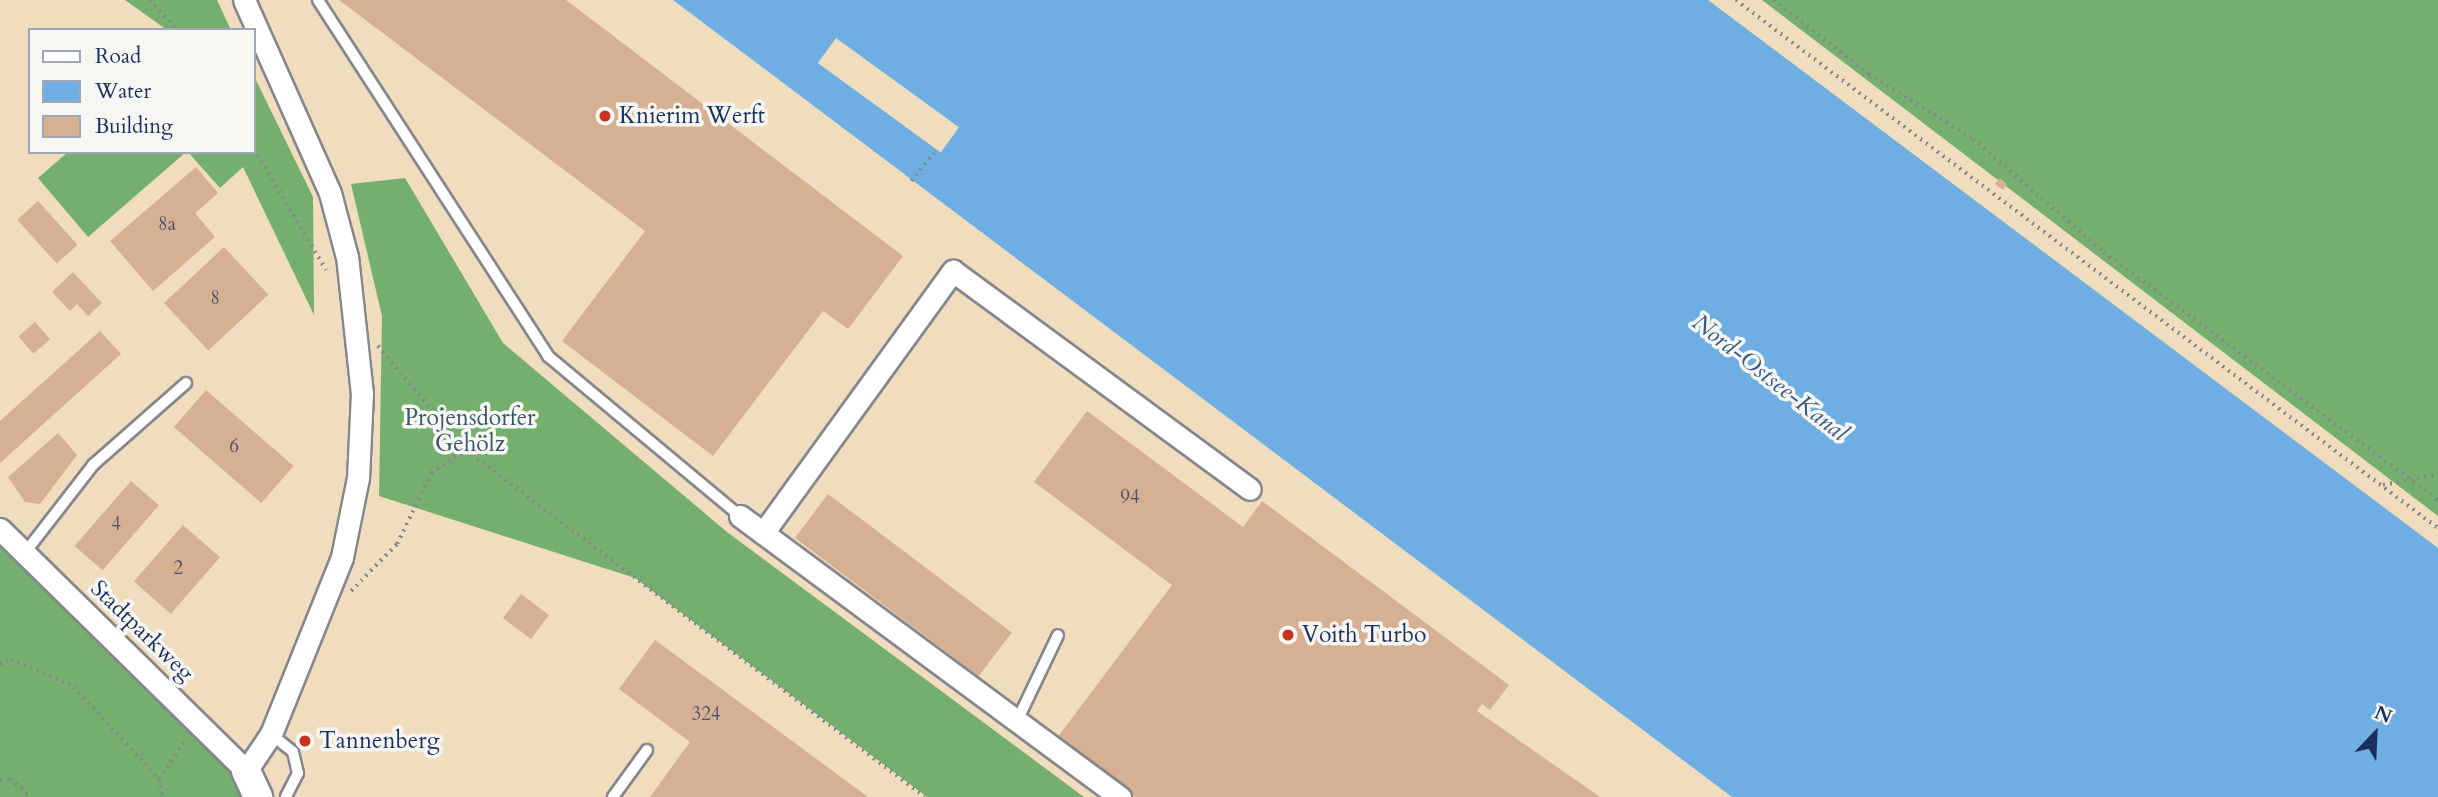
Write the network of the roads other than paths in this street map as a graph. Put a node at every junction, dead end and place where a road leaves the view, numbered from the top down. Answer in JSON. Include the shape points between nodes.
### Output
{"nodes":[{"id":1,"x":244,"y":0,"type":"edge"},
{"id":2,"x":318,"y":0,"type":"edge"},
{"id":3,"x":186,"y":383,"type":"dead end"},
{"id":4,"x":1250,"y":489,"type":"dead end"},
{"id":5,"x":740,"y":516,"type":"joint"},
{"id":6,"x":0,"y":529,"type":"edge"},
{"id":7,"x":763,"y":533,"type":"junction"},
{"id":8,"x":24,"y":554,"type":"junction"},
{"id":9,"x":1058,"y":635,"type":"dead end"},
{"id":10,"x":1017,"y":721,"type":"junction"},
{"id":11,"x":271,"y":734,"type":"junction"},
{"id":12,"x":647,"y":750,"type":"dead end"},
{"id":13,"x":246,"y":771,"type":"junction"},
{"id":14,"x":258,"y":797,"type":"edge"},
{"id":15,"x":286,"y":797,"type":"edge"},
{"id":16,"x":613,"y":797,"type":"edge"},
{"id":17,"x":1120,"y":797,"type":"edge"}],
"edges":[{"from":1,"to":11,"type":"street","via":[[330,193],[358,323],[362,435],[351,518],[318,625]]},
{"from":2,"to":5,"type":"lane","via":[[548,356]]},
{"from":3,"to":8,"type":"lane","via":[[93,465]]},
{"from":4,"to":7,"type":"street","via":[[953,271]]},
{"from":5,"to":7,"type":"street"},
{"from":6,"to":8,"type":"street","name":"Stadtparkweg"},
{"from":7,"to":10,"type":"street"},
{"from":8,"to":13,"type":"street","name":"Stadtparkweg"},
{"from":9,"to":10,"type":"lane"},
{"from":10,"to":17,"type":"street"},
{"from":11,"to":13,"type":"street"},
{"from":11,"to":15,"type":"lane","via":[[293,751],[298,773]]},
{"from":12,"to":16,"type":"lane"},
{"from":13,"to":14,"type":"street"}]}
